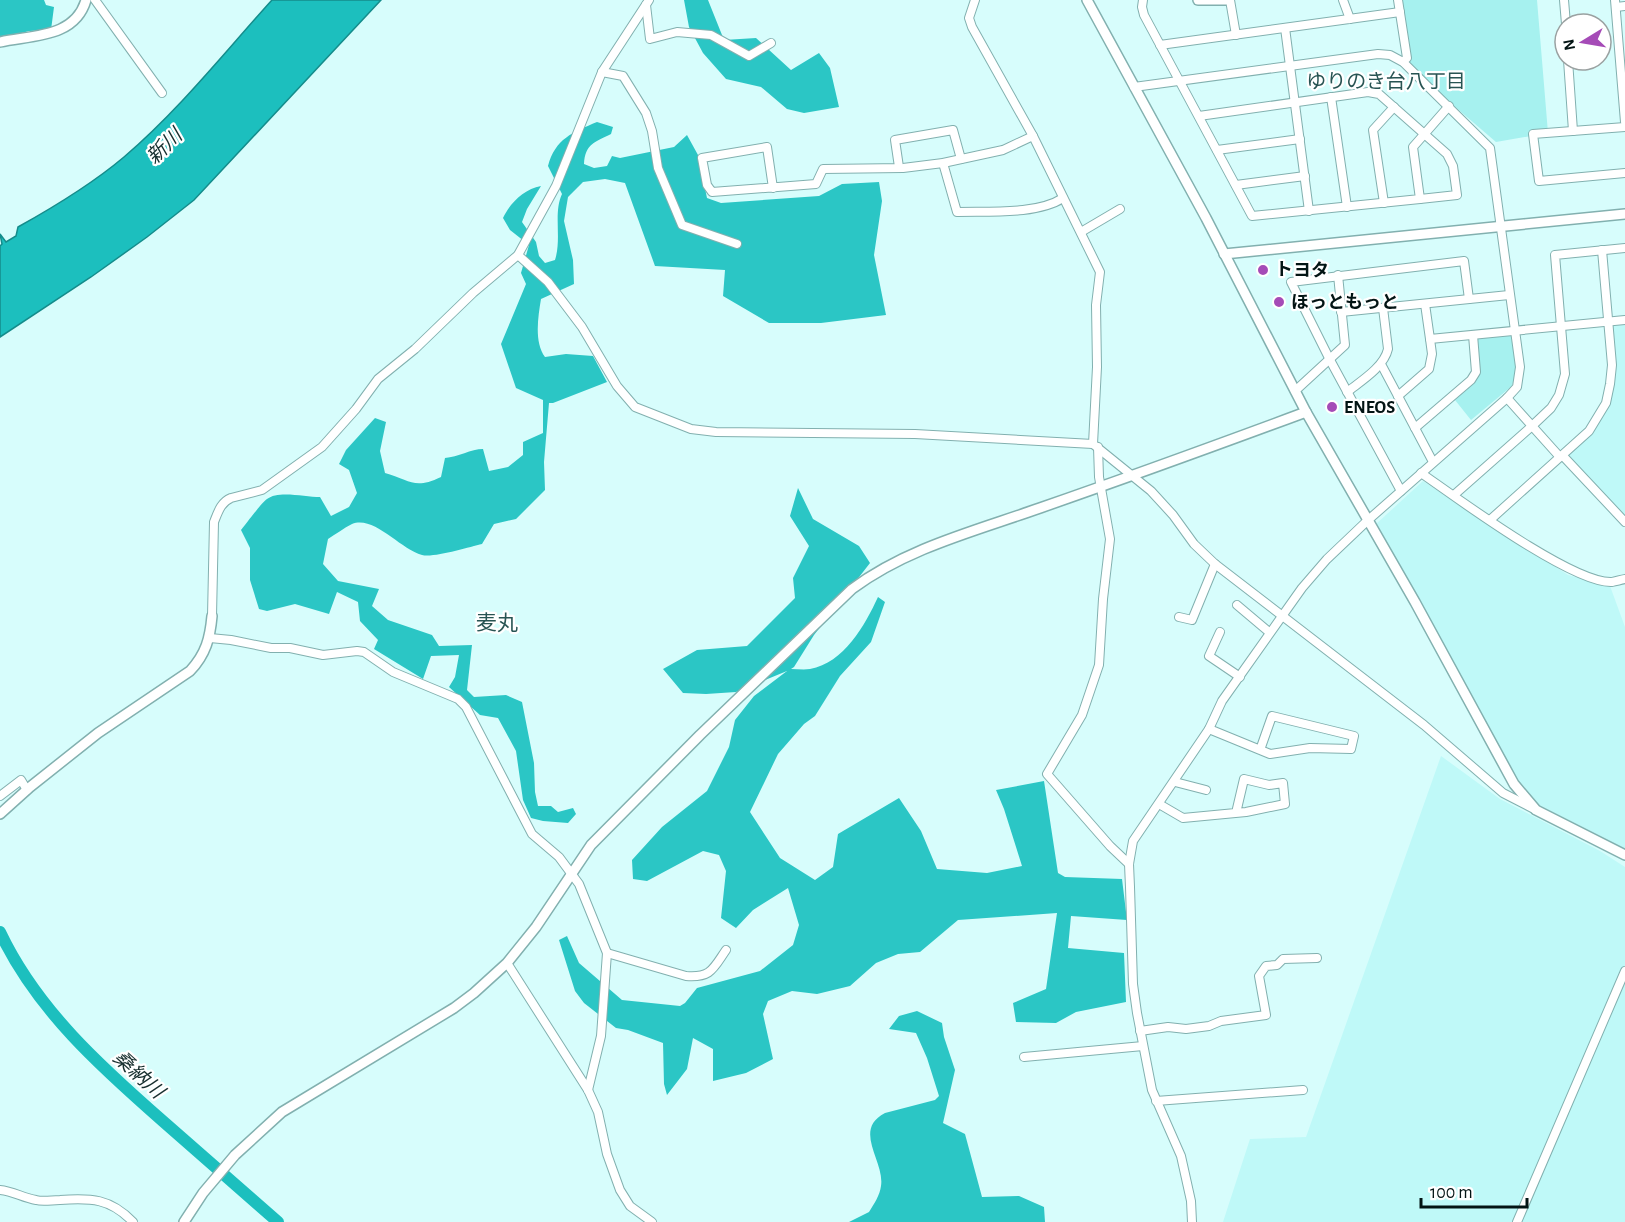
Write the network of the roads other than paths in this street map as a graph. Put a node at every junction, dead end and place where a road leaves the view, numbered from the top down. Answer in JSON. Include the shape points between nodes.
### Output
{"nodes":[{"id":1,"x":86,"y":0,"type":"edge"},
{"id":2,"x":95,"y":0,"type":"edge"},
{"id":3,"x":975,"y":0,"type":"edge"},
{"id":4,"x":1088,"y":0,"type":"edge"},
{"id":5,"x":1143,"y":0,"type":"edge"},
{"id":6,"x":1198,"y":0,"type":"edge"},
{"id":7,"x":1228,"y":0,"type":"edge"},
{"id":8,"x":1343,"y":0,"type":"edge"},
{"id":9,"x":1398,"y":0,"type":"edge"},
{"id":10,"x":647,"y":3,"type":"edge"},
{"id":11,"x":1615,"y":3,"type":"edge"},
{"id":12,"x":1625,"y":6,"type":"edge"},
{"id":13,"x":1400,"y":12,"type":"junction"},
{"id":14,"x":1350,"y":19,"type":"junction"},
{"id":15,"x":1285,"y":28,"type":"junction"},
{"id":16,"x":1236,"y":35,"type":"junction"},
{"id":17,"x":0,"y":42,"type":"edge"},
{"id":18,"x":771,"y":43,"type":"dead end"},
{"id":19,"x":1160,"y":45,"type":"junction"},
{"id":20,"x":1403,"y":62,"type":"junction"},
{"id":21,"x":1290,"y":66,"type":"junction"},
{"id":22,"x":603,"y":72,"type":"junction"},
{"id":23,"x":1569,"y":72,"type":"edge"},
{"id":24,"x":1179,"y":81,"type":"junction"},
{"id":25,"x":1134,"y":87,"type":"junction"},
{"id":26,"x":162,"y":93,"type":"dead end"},
{"id":27,"x":1331,"y":98,"type":"junction"},
{"id":28,"x":1295,"y":103,"type":"junction"},
{"id":29,"x":1449,"y":106,"type":"junction"},
{"id":30,"x":1394,"y":107,"type":"junction"},
{"id":31,"x":1199,"y":116,"type":"junction"},
{"id":32,"x":1625,"y":122,"type":"edge"},
{"id":33,"x":1625,"y":127,"type":"edge"},
{"id":34,"x":1573,"y":131,"type":"junction"},
{"id":35,"x":1424,"y":135,"type":"junction"},
{"id":36,"x":1033,"y":136,"type":"junction"},
{"id":37,"x":1300,"y":139,"type":"junction"},
{"id":38,"x":1217,"y":150,"type":"junction"},
{"id":39,"x":961,"y":159,"type":"junction"},
{"id":40,"x":943,"y":163,"type":"junction"},
{"id":41,"x":899,"y":168,"type":"junction"},
{"id":42,"x":1625,"y":173,"type":"edge"},
{"id":43,"x":1305,"y":176,"type":"junction"},
{"id":44,"x":1236,"y":185,"type":"junction"},
{"id":45,"x":773,"y":188,"type":"junction"},
{"id":46,"x":1063,"y":198,"type":"junction"},
{"id":47,"x":1420,"y":199,"type":"junction"},
{"id":48,"x":1384,"y":203,"type":"junction"},
{"id":49,"x":1347,"y":207,"type":"junction"},
{"id":50,"x":1120,"y":210,"type":"dead end"},
{"id":51,"x":1310,"y":211,"type":"junction"},
{"id":52,"x":1625,"y":214,"type":"edge"},
{"id":53,"x":1501,"y":226,"type":"junction"},
{"id":54,"x":1081,"y":232,"type":"junction"},
{"id":55,"x":737,"y":244,"type":"dead end"},
{"id":56,"x":1625,"y":248,"type":"edge"},
{"id":57,"x":1602,"y":250,"type":"junction"},
{"id":58,"x":1224,"y":254,"type":"junction"},
{"id":59,"x":518,"y":255,"type":"junction"},
{"id":60,"x":1338,"y":275,"type":"junction"},
{"id":61,"x":1509,"y":295,"type":"junction"},
{"id":62,"x":1469,"y":299,"type":"junction"},
{"id":63,"x":1425,"y":304,"type":"junction"},
{"id":64,"x":1383,"y":308,"type":"junction"},
{"id":65,"x":1341,"y":312,"type":"junction"},
{"id":66,"x":1625,"y":320,"type":"edge"},
{"id":67,"x":1609,"y":322,"type":"junction"},
{"id":68,"x":1561,"y":326,"type":"junction"},
{"id":69,"x":1515,"y":331,"type":"junction"},
{"id":70,"x":1473,"y":335,"type":"junction"},
{"id":71,"x":1430,"y":339,"type":"junction"},
{"id":72,"x":1330,"y":360,"type":"junction"},
{"id":73,"x":1381,"y":364,"type":"junction"},
{"id":74,"x":1295,"y":391,"type":"junction"},
{"id":75,"x":1347,"y":392,"type":"junction"},
{"id":76,"x":1398,"y":396,"type":"junction"},
{"id":77,"x":1507,"y":398,"type":"junction"},
{"id":78,"x":1306,"y":412,"type":"junction"},
{"id":79,"x":1532,"y":426,"type":"junction"},
{"id":80,"x":1415,"y":428,"type":"junction"},
{"id":81,"x":1096,"y":445,"type":"junction"},
{"id":82,"x":1561,"y":456,"type":"junction"},
{"id":83,"x":1433,"y":462,"type":"junction"},
{"id":84,"x":1421,"y":473,"type":"junction"},
{"id":85,"x":1132,"y":476,"type":"junction"},
{"id":86,"x":1102,"y":486,"type":"junction"},
{"id":87,"x":1401,"y":491,"type":"junction"},
{"id":88,"x":1454,"y":495,"type":"junction"},
{"id":89,"x":1490,"y":520,"type":"junction"},
{"id":90,"x":1367,"y":521,"type":"junction"},
{"id":91,"x":1625,"y":522,"type":"edge"},
{"id":92,"x":1215,"y":564,"type":"junction"},
{"id":93,"x":1625,"y":579,"type":"edge"},
{"id":94,"x":1237,"y":605,"type":"dead end"},
{"id":95,"x":212,"y":616,"type":"joint"},
{"id":96,"x":1179,"y":616,"type":"dead end"},
{"id":97,"x":1281,"y":616,"type":"junction"},
{"id":98,"x":1220,"y":632,"type":"dead end"},
{"id":99,"x":1269,"y":632,"type":"junction"},
{"id":100,"x":210,"y":638,"type":"junction"},
{"id":101,"x":1240,"y":677,"type":"junction"},
{"id":102,"x":1209,"y":729,"type":"junction"},
{"id":103,"x":1260,"y":750,"type":"junction"},
{"id":104,"x":1175,"y":782,"type":"junction"},
{"id":105,"x":27,"y":790,"type":"junction"},
{"id":106,"x":1206,"y":790,"type":"dead end"},
{"id":107,"x":0,"y":796,"type":"edge"},
{"id":108,"x":1159,"y":804,"type":"junction"},
{"id":109,"x":1536,"y":810,"type":"junction"},
{"id":110,"x":1236,"y":813,"type":"junction"},
{"id":111,"x":0,"y":814,"type":"edge"},
{"id":112,"x":1625,"y":855,"type":"edge"},
{"id":113,"x":1129,"y":864,"type":"junction"},
{"id":114,"x":571,"y":874,"type":"junction"},
{"id":115,"x":726,"y":950,"type":"dead end"},
{"id":116,"x":607,"y":953,"type":"junction"},
{"id":117,"x":1317,"y":958,"type":"dead end"},
{"id":118,"x":507,"y":963,"type":"junction"},
{"id":119,"x":1625,"y":971,"type":"edge"},
{"id":120,"x":1140,"y":1031,"type":"junction"},
{"id":121,"x":1143,"y":1046,"type":"junction"},
{"id":122,"x":1024,"y":1057,"type":"dead end"},
{"id":123,"x":588,"y":1090,"type":"junction"},
{"id":124,"x":1303,"y":1090,"type":"dead end"},
{"id":125,"x":1156,"y":1101,"type":"junction"},
{"id":126,"x":0,"y":1190,"type":"edge"},
{"id":127,"x":133,"y":1222,"type":"edge"},
{"id":128,"x":184,"y":1222,"type":"edge"},
{"id":129,"x":652,"y":1222,"type":"edge"},
{"id":130,"x":1192,"y":1222,"type":"edge"},
{"id":131,"x":1517,"y":1222,"type":"edge"}],
"edges":[{"from":1,"to":17,"type":"street","via":[[83,10],[67,27]]},
{"from":2,"to":26,"type":"street"},
{"from":3,"to":36,"type":"street","via":[[969,18],[972,27]]},
{"from":4,"to":25,"type":"street"},
{"from":5,"to":19,"type":"street","via":[[1144,15]]},
{"from":6,"to":7,"type":"street"},
{"from":7,"to":16,"type":"street"},
{"from":8,"to":14,"type":"street"},
{"from":9,"to":13,"type":"street"},
{"from":10,"to":18,"type":"street","via":[[650,39],[677,32],[711,35],[749,56]]},
{"from":10,"to":22,"type":"street"},
{"from":11,"to":12,"type":"street"},
{"from":11,"to":32,"type":"street"},
{"from":13,"to":14,"type":"street"},
{"from":13,"to":20,"type":"street","via":[[1407,58]]},
{"from":14,"to":15,"type":"street"},
{"from":15,"to":16,"type":"street"},
{"from":15,"to":21,"type":"street"},
{"from":16,"to":19,"type":"street"},
{"from":19,"to":24,"type":"street"},
{"from":20,"to":21,"type":"street","via":[[1378,54]]},
{"from":20,"to":29,"type":"street"},
{"from":21,"to":24,"type":"street"},
{"from":21,"to":28,"type":"street"},
{"from":22,"to":55,"type":"street","via":[[623,76],[646,113],[658,168],[682,225]]},
{"from":22,"to":59,"type":"street","via":[[556,186]]},
{"from":23,"to":34,"type":"street"},
{"from":24,"to":25,"type":"street"},
{"from":24,"to":31,"type":"street"},
{"from":25,"to":58,"type":"street"},
{"from":27,"to":28,"type":"street"},
{"from":27,"to":30,"type":"street","via":[[1371,92]]},
{"from":27,"to":49,"type":"street"},
{"from":28,"to":31,"type":"street"},
{"from":28,"to":37,"type":"street"},
{"from":29,"to":35,"type":"street"},
{"from":29,"to":53,"type":"street","via":[[1490,148]]},
{"from":30,"to":35,"type":"street"},
{"from":30,"to":48,"type":"street","via":[[1373,129]]},
{"from":31,"to":38,"type":"street"},
{"from":33,"to":34,"type":"street"},
{"from":34,"to":42,"type":"street","via":[[1533,134],[1539,181]]},
{"from":35,"to":47,"type":"street","via":[[1413,147]]},
{"from":35,"to":47,"type":"street","via":[[1452,161],[1457,195]]},
{"from":36,"to":39,"type":"street","via":[[1003,150]]},
{"from":36,"to":46,"type":"street"},
{"from":37,"to":38,"type":"street"},
{"from":37,"to":43,"type":"street"},
{"from":38,"to":44,"type":"street"},
{"from":39,"to":40,"type":"street"},
{"from":39,"to":41,"type":"street","via":[[953,130],[896,140]]},
{"from":40,"to":41,"type":"street"},
{"from":40,"to":46,"type":"street","via":[[957,212],[1024,209],[1054,204]]},
{"from":41,"to":45,"type":"street","via":[[823,169],[816,184]]},
{"from":43,"to":44,"type":"street"},
{"from":43,"to":51,"type":"street"},
{"from":44,"to":51,"type":"street","via":[[1252,216]]},
{"from":45,"to":45,"type":"street","via":[[712,192],[702,158],[767,147]]},
{"from":46,"to":54,"type":"street"},
{"from":47,"to":48,"type":"street"},
{"from":48,"to":49,"type":"street"},
{"from":49,"to":51,"type":"street"},
{"from":50,"to":54,"type":"street"},
{"from":52,"to":53,"type":"street"},
{"from":53,"to":58,"type":"street"},
{"from":53,"to":61,"type":"street"},
{"from":54,"to":81,"type":"street","via":[[1100,272],[1096,305]]},
{"from":56,"to":57,"type":"street"},
{"from":57,"to":67,"type":"street"},
{"from":57,"to":68,"type":"street","via":[[1555,255]]},
{"from":58,"to":74,"type":"street"},
{"from":59,"to":81,"type":"street","via":[[548,282],[582,327],[627,400],[635,407],[691,429],[738,434],[915,434]]},
{"from":59,"to":95,"type":"street","via":[[378,380],[322,447],[262,490],[226,500],[214,522]]},
{"from":60,"to":62,"type":"street","via":[[1464,261]]},
{"from":60,"to":65,"type":"street"},
{"from":60,"to":72,"type":"street","via":[[1291,282]]},
{"from":61,"to":62,"type":"street"},
{"from":61,"to":69,"type":"street"},
{"from":62,"to":63,"type":"street"},
{"from":63,"to":64,"type":"street"},
{"from":63,"to":71,"type":"street"},
{"from":64,"to":65,"type":"street"},
{"from":64,"to":73,"type":"street","via":[[1388,349]]},
{"from":65,"to":72,"type":"street","via":[[1345,345]]},
{"from":66,"to":67,"type":"street"},
{"from":67,"to":68,"type":"street"},
{"from":67,"to":82,"type":"street","via":[[1612,375],[1606,403],[1589,431]]},
{"from":68,"to":69,"type":"street"},
{"from":68,"to":79,"type":"street","via":[[1565,374],[1559,395]]},
{"from":69,"to":70,"type":"street"},
{"from":69,"to":77,"type":"street","via":[[1520,377]]},
{"from":70,"to":71,"type":"street"},
{"from":70,"to":80,"type":"street","via":[[1476,372]]},
{"from":71,"to":76,"type":"street","via":[[1429,369]]},
{"from":72,"to":74,"type":"street"},
{"from":72,"to":75,"type":"street"},
{"from":73,"to":75,"type":"street"},
{"from":73,"to":76,"type":"street"},
{"from":74,"to":78,"type":"street"},
{"from":75,"to":87,"type":"street"},
{"from":76,"to":80,"type":"street"},
{"from":77,"to":79,"type":"street"},
{"from":77,"to":83,"type":"street"},
{"from":78,"to":85,"type":"street"},
{"from":78,"to":90,"type":"street"},
{"from":79,"to":82,"type":"street"},
{"from":79,"to":88,"type":"street"},
{"from":80,"to":83,"type":"street"},
{"from":81,"to":85,"type":"street"},
{"from":81,"to":86,"type":"street"},
{"from":82,"to":89,"type":"street"},
{"from":82,"to":91,"type":"street"},
{"from":83,"to":84,"type":"street"},
{"from":84,"to":87,"type":"street"},
{"from":84,"to":88,"type":"street"},
{"from":85,"to":86,"type":"street"},
{"from":85,"to":92,"type":"street","via":[[1151,491]]},
{"from":86,"to":113,"type":"street","via":[[1110,539],[1099,665],[1082,715],[1047,774]]},
{"from":86,"to":114,"type":"street","via":[[913,552],[869,576],[700,735],[591,845]]},
{"from":87,"to":90,"type":"street"},
{"from":88,"to":89,"type":"street"},
{"from":89,"to":93,"type":"street","via":[[1520,541],[1581,573],[1611,582]]},
{"from":90,"to":97,"type":"street","via":[[1327,559]]},
{"from":90,"to":109,"type":"street","via":[[1514,784]]},
{"from":92,"to":96,"type":"street","via":[[1192,620]]},
{"from":92,"to":97,"type":"street"},
{"from":94,"to":99,"type":"street"},
{"from":95,"to":100,"type":"street"},
{"from":97,"to":99,"type":"street"},
{"from":97,"to":109,"type":"street","via":[[1424,725],[1503,794]]},
{"from":98,"to":101,"type":"street","via":[[1209,656]]},
{"from":99,"to":101,"type":"street"},
{"from":100,"to":105,"type":"street","via":[[200,661],[190,671],[98,733]]},
{"from":100,"to":114,"type":"street","via":[[323,655],[364,652],[393,672],[458,699],[484,739],[532,834],[560,857]]},
{"from":101,"to":102,"type":"street","via":[[1222,700]]},
{"from":102,"to":103,"type":"street"},
{"from":102,"to":104,"type":"street"},
{"from":103,"to":103,"type":"street","via":[[1270,754],[1310,748],[1351,748],[1354,736],[1272,716]]},
{"from":104,"to":106,"type":"street"},
{"from":104,"to":108,"type":"street"},
{"from":105,"to":107,"type":"street","via":[[21,780]]},
{"from":105,"to":111,"type":"street"},
{"from":108,"to":110,"type":"street","via":[[1183,818]]},
{"from":108,"to":113,"type":"street","via":[[1133,842]]},
{"from":109,"to":112,"type":"street"},
{"from":110,"to":110,"type":"street","via":[[1285,804],[1283,783],[1269,785],[1244,779]]},
{"from":113,"to":120,"type":"street","via":[[1133,984]]},
{"from":114,"to":116,"type":"street","via":[[579,884]]},
{"from":114,"to":118,"type":"street"},
{"from":115,"to":116,"type":"street","via":[[707,975],[699,977]]},
{"from":116,"to":123,"type":"street","via":[[601,1036]]},
{"from":117,"to":120,"type":"street","via":[[1283,959],[1277,965],[1266,966],[1259,976],[1266,1015],[1186,1029]]},
{"from":118,"to":123,"type":"street"},
{"from":118,"to":128,"type":"street","via":[[454,1008],[282,1112],[235,1155]]},
{"from":119,"to":131,"type":"street"},
{"from":120,"to":121,"type":"street"},
{"from":121,"to":122,"type":"street"},
{"from":121,"to":125,"type":"street"},
{"from":123,"to":129,"type":"street","via":[[620,1190],[630,1206]]},
{"from":124,"to":125,"type":"street"},
{"from":125,"to":130,"type":"street","via":[[1180,1156]]},
{"from":126,"to":127,"type":"street","via":[[37,1201],[99,1200],[119,1209]]}]}
